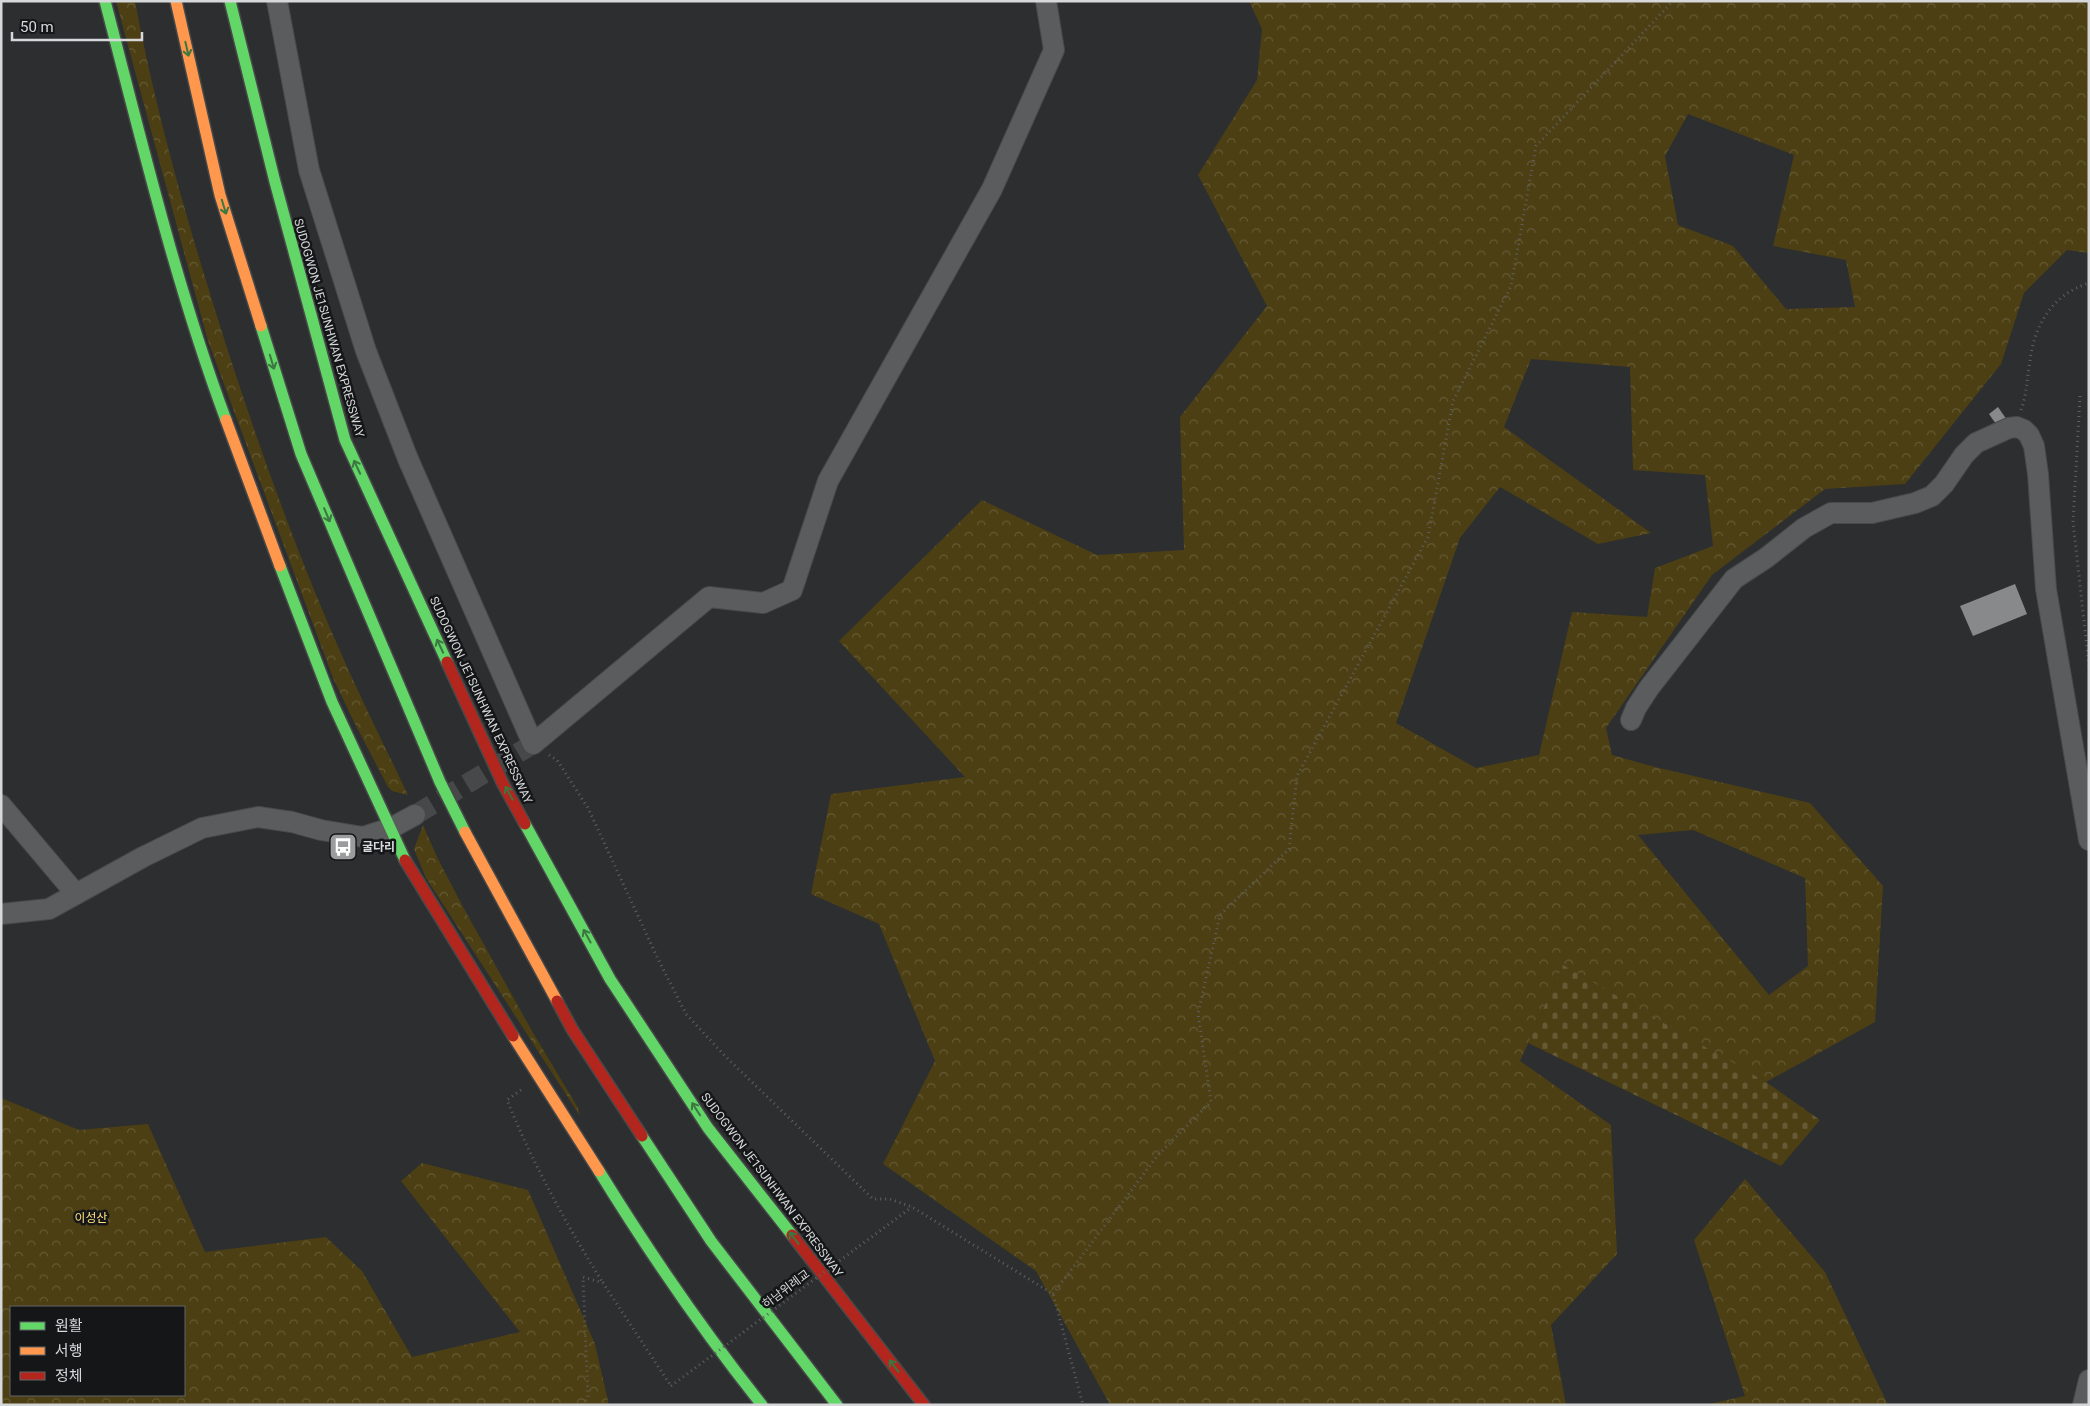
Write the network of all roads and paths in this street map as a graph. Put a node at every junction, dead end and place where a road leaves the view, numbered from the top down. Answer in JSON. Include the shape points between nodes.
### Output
{"nodes":[{"id":1,"x":105,"y":1,"type":"edge"},
{"id":2,"x":176,"y":1,"type":"edge"},
{"id":3,"x":230,"y":1,"type":"edge"},
{"id":4,"x":277,"y":1,"type":"edge"},
{"id":5,"x":1046,"y":1,"type":"edge"},
{"id":6,"x":1674,"y":1,"type":"edge"},
{"id":7,"x":2089,"y":283,"type":"edge"},
{"id":8,"x":2080,"y":396,"type":"dead end"},
{"id":9,"x":2010,"y":428,"type":"junction"},
{"id":10,"x":2089,"y":666,"type":"edge"},
{"id":11,"x":1631,"y":720,"type":"dead end"},
{"id":12,"x":533,"y":744,"type":"junction"},
{"id":13,"x":1,"y":805,"type":"edge"},
{"id":14,"x":416,"y":815,"type":"tunnel mouth"},
{"id":15,"x":391,"y":828,"type":"junction"},
{"id":16,"x":2089,"y":840,"type":"edge"},
{"id":17,"x":76,"y":894,"type":"junction"},
{"id":18,"x":1,"y":914,"type":"edge"},
{"id":19,"x":522,"y":1090,"type":"dead end"},
{"id":20,"x":912,"y":1207,"type":"junction"},
{"id":21,"x":603,"y":1283,"type":"junction"},
{"id":22,"x":1053,"y":1294,"type":"junction"},
{"id":23,"x":2089,"y":1380,"type":"edge"},
{"id":24,"x":583,"y":1405,"type":"edge"},
{"id":25,"x":762,"y":1405,"type":"edge"},
{"id":26,"x":837,"y":1405,"type":"edge"},
{"id":27,"x":924,"y":1405,"type":"edge"},
{"id":28,"x":1083,"y":1405,"type":"edge"},
{"id":29,"x":2084,"y":1405,"type":"edge"}],
"edges":[{"from":1,"to":15,"type":"main road","via":[[164,230],[203,358],[319,669]]},
{"from":2,"to":26,"type":"main road","one_way":true,"via":[[220,195],[301,454],[440,782],[572,1029],[711,1241]]},
{"from":27,"to":3,"type":"main road","name":"SUDOGWON JE1SUNHWAN EXPRESSWAY","one_way":true,"via":[[708,1128],[610,979],[504,784],[345,440]]},
{"from":4,"to":12,"type":"street","via":[[309,170],[366,351],[408,459]]},
{"from":5,"to":12,"type":"street","via":[[1054,50],[992,189],[828,481],[792,590],[763,603],[709,597]]},
{"from":6,"to":22,"type":"path","via":[[1536,146],[1511,286],[1454,401],[1428,537],[1297,776],[1289,849],[1220,915],[1198,1014],[1211,1102],[1158,1155]]},
{"from":7,"to":9,"type":"path","via":[[2059,298],[2044,315],[2030,359],[2024,401]]},
{"from":8,"to":10,"type":"path","via":[[2073,522]]},
{"from":9,"to":11,"type":"street","via":[[1976,443],[1932,496],[1915,504],[1872,513],[1831,513],[1804,528],[1734,579],[1649,688]]},
{"from":9,"to":16,"type":"street","via":[[2024,430],[2034,446],[2046,589]]},
{"from":12,"to":20,"type":"path","via":[[557,760],[588,808],[686,1014],[873,1199],[890,1199]]},
{"from":13,"to":17,"type":"street"},
{"from":14,"to":15,"type":"street"},
{"from":15,"to":17,"type":"street","via":[[363,837],[258,817],[202,828]]},
{"from":15,"to":25,"type":"main road","via":[[403,857],[431,906],[625,1214],[724,1357]]},
{"from":17,"to":18,"type":"street","via":[[50,909]]},
{"from":19,"to":21,"type":"path","via":[[507,1100],[551,1195]]},
{"from":20,"to":21,"type":"path","name":"하남위례교","bridge":true,"via":[[671,1386]]},
{"from":20,"to":22,"type":"path"},
{"from":21,"to":24,"type":"path","via":[[583,1277],[588,1398]]},
{"from":22,"to":28,"type":"path"},
{"from":23,"to":29,"type":"street"}]}
